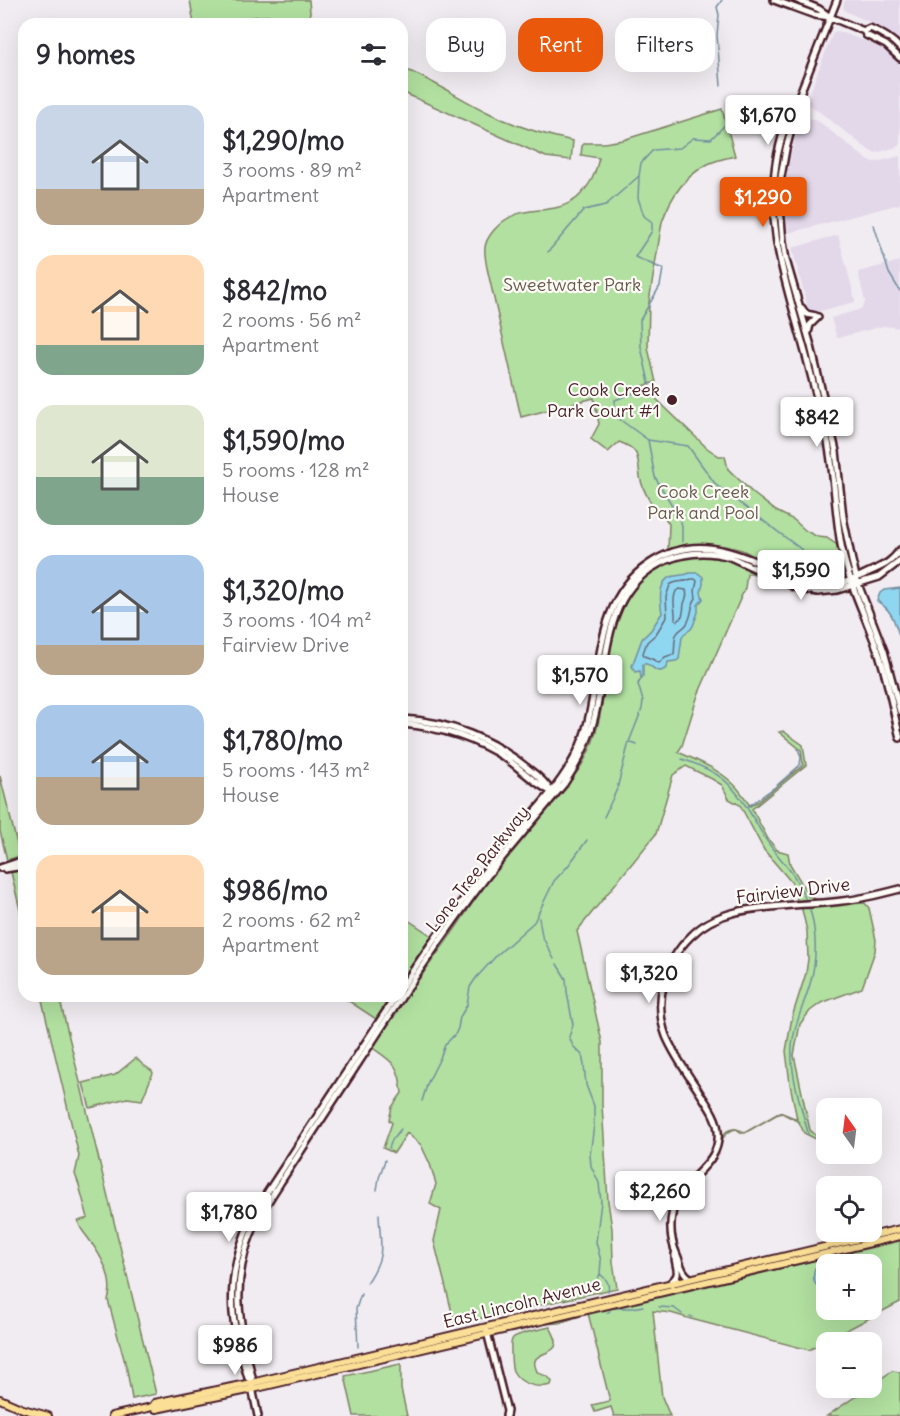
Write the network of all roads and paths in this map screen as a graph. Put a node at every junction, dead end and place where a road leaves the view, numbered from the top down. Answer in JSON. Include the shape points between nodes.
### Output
{"nodes":[{"id":1,"x":774,"y":0,"type":"edge"},
{"id":2,"x":797,"y":0,"type":"edge"},
{"id":3,"x":837,"y":0,"type":"edge"},
{"id":4,"x":830,"y":17,"type":"junction"},
{"id":5,"x":899,"y":53,"type":"edge"},
{"id":6,"x":795,"y":106,"type":"junction"},
{"id":7,"x":797,"y":299,"type":"junction"},
{"id":8,"x":808,"y":337,"type":"junction"},
{"id":9,"x":900,"y":550,"type":"edge"},
{"id":10,"x":900,"y":561,"type":"edge"},
{"id":11,"x":854,"y":582,"type":"junction"},
{"id":12,"x":900,"y":711,"type":"edge"},
{"id":13,"x":408,"y":719,"type":"edge"},
{"id":14,"x":408,"y":725,"type":"edge"},
{"id":15,"x":900,"y":738,"type":"edge"},
{"id":16,"x":553,"y":793,"type":"junction"},
{"id":17,"x":18,"y":862,"type":"edge"},
{"id":18,"x":18,"y":867,"type":"edge"},
{"id":19,"x":0,"y":869,"type":"edge"},
{"id":20,"x":900,"y":889,"type":"edge"},
{"id":21,"x":408,"y":979,"type":"edge"},
{"id":22,"x":408,"y":989,"type":"edge"},
{"id":23,"x":392,"y":1002,"type":"edge"},
{"id":24,"x":399,"y":1002,"type":"edge"},
{"id":25,"x":900,"y":1229,"type":"edge"},
{"id":26,"x":900,"y":1236,"type":"edge"},
{"id":27,"x":676,"y":1252,"type":"junction"},
{"id":28,"x":690,"y":1278,"type":"junction"},
{"id":29,"x":671,"y":1282,"type":"junction"},
{"id":30,"x":487,"y":1331,"type":"junction"},
{"id":31,"x":251,"y":1384,"type":"junction"},
{"id":32,"x":0,"y":1399,"type":"edge"},
{"id":33,"x":48,"y":1416,"type":"edge"},
{"id":34,"x":112,"y":1416,"type":"edge"},
{"id":35,"x":258,"y":1416,"type":"edge"},
{"id":36,"x":506,"y":1416,"type":"edge"}],
"edges":[{"from":1,"to":4,"type":"street"},
{"from":2,"to":4,"type":"street"},
{"from":3,"to":4,"type":"street"},
{"from":4,"to":5,"type":"street","via":[[866,33],[870,28],[879,32],[891,39]]},
{"from":4,"to":6,"type":"street"},
{"from":6,"to":7,"type":"street","via":[[782,166],[780,208],[783,242]]},
{"from":6,"to":11,"type":"street","via":[[784,130],[775,171],[774,225],[778,255],[828,442],[839,532]]},
{"from":7,"to":8,"type":"street"},
{"from":7,"to":8,"type":"street","via":[[804,312],[818,317],[810,325]]},
{"from":8,"to":11,"type":"street","via":[[836,451]]},
{"from":9,"to":11,"type":"street","via":[[886,565]]},
{"from":10,"to":11,"type":"street","via":[[879,577]]},
{"from":11,"to":12,"type":"street","via":[[884,651]]},
{"from":11,"to":15,"type":"street","via":[[879,656]]},
{"from":11,"to":16,"type":"street","name":"Lone Tree Parkway","via":[[810,585],[742,555],[708,547],[675,551],[648,564],[626,585],[610,613],[584,736]]},
{"from":13,"to":16,"type":"street","via":[[478,736],[520,761]]},
{"from":14,"to":16,"type":"street","via":[[464,737],[496,753]]},
{"from":16,"to":21,"type":"street","name":"Lone Tree Parkway","via":[[483,873]]},
{"from":16,"to":22,"type":"street","name":"Lone Tree Parkway","via":[[487,876]]},
{"from":17,"to":19,"type":"street"},
{"from":18,"to":19,"type":"street"},
{"from":20,"to":27,"type":"street","name":"Fairview Drive","via":[[871,897],[737,911],[699,928],[676,954],[666,973],[662,1019],[674,1052],[714,1115],[718,1130],[710,1162],[684,1188],[673,1208],[671,1231]]},
{"from":23,"to":31,"type":"street","name":"Lone Tree Parkway","via":[[295,1148],[247,1229],[235,1270],[233,1299],[235,1326]]},
{"from":24,"to":31,"type":"street","name":"Lone Tree Parkway","via":[[257,1220],[245,1251],[238,1287],[238,1312]]},
{"from":25,"to":28,"type":"main road","name":"East Lincoln Avenue"},
{"from":26,"to":30,"type":"main road","name":"East Lincoln Avenue"},
{"from":27,"to":28,"type":"street","name":"Fairview Drive","via":[[682,1271]]},
{"from":27,"to":29,"type":"street","name":"Fairview Drive","via":[[678,1273]]},
{"from":28,"to":29,"type":"main road","name":"East Lincoln Avenue"},
{"from":29,"to":30,"type":"main road","name":"East Lincoln Avenue"},
{"from":30,"to":31,"type":"main road","name":"East Lincoln Avenue"},
{"from":30,"to":36,"type":"street"},
{"from":31,"to":34,"type":"main road","name":"East Lincoln Avenue","via":[[155,1403]]},
{"from":31,"to":35,"type":"street","name":"Lone Tree Parkway"},
{"from":32,"to":33,"type":"main road"}]}
